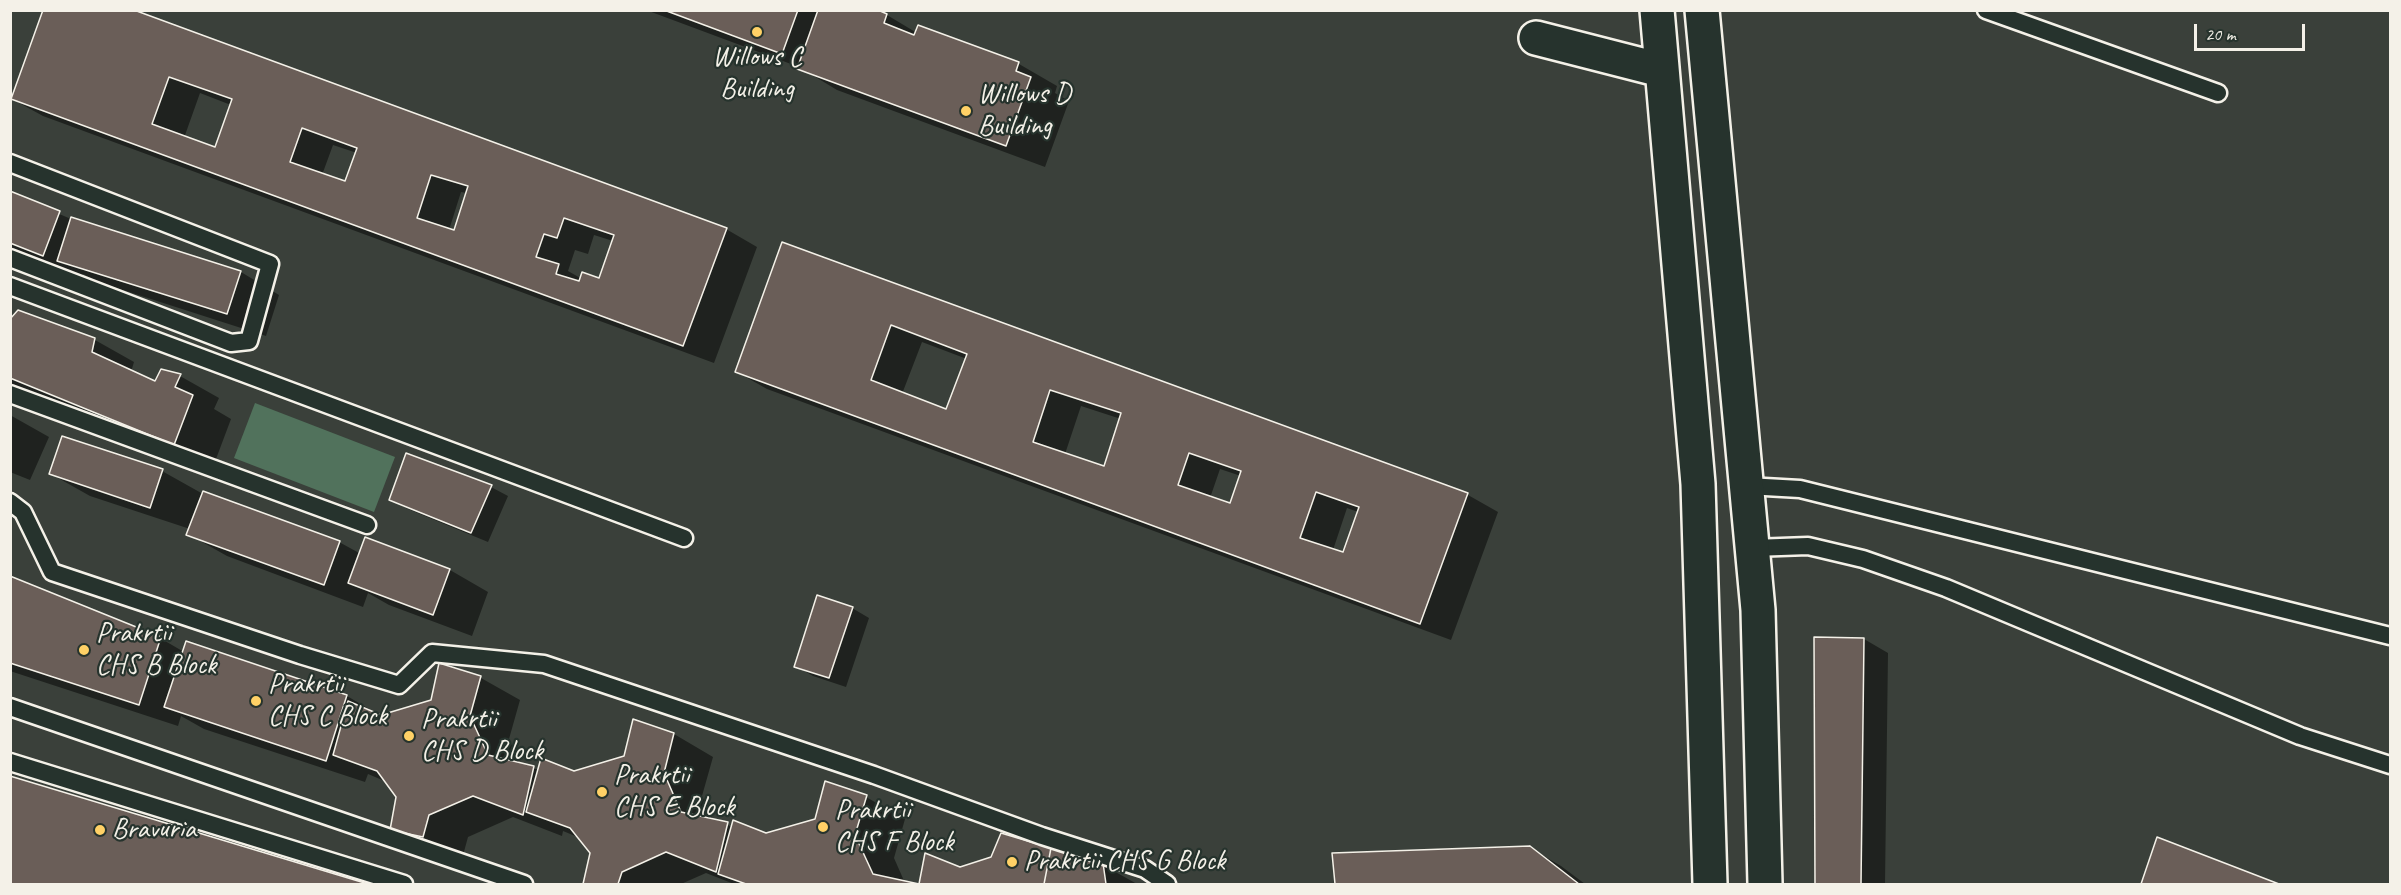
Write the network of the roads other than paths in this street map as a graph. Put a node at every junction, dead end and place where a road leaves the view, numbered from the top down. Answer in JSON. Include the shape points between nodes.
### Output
{"nodes":[{"id":1,"x":1657,"y":10,"type":"edge"},
{"id":2,"x":1702,"y":10,"type":"edge"},
{"id":3,"x":1986,"y":10,"type":"edge"},
{"id":4,"x":1536,"y":38,"type":"dead end"},
{"id":5,"x":1661,"y":70,"type":"junction"},
{"id":6,"x":2218,"y":93,"type":"dead end"},
{"id":7,"x":10,"y":163,"type":"edge"},
{"id":8,"x":10,"y":258,"type":"edge"},
{"id":9,"x":10,"y":286,"type":"edge"},
{"id":10,"x":10,"y":394,"type":"edge"},
{"id":11,"x":1747,"y":486,"type":"junction"},
{"id":12,"x":10,"y":502,"type":"edge"},
{"id":13,"x":368,"y":525,"type":"dead end"},
{"id":14,"x":684,"y":538,"type":"dead end"},
{"id":15,"x":1753,"y":548,"type":"junction"},
{"id":16,"x":2391,"y":636,"type":"edge"},
{"id":17,"x":10,"y":707,"type":"edge"},
{"id":18,"x":10,"y":762,"type":"edge"},
{"id":19,"x":2391,"y":765,"type":"edge"},
{"id":20,"x":404,"y":885,"type":"edge"},
{"id":21,"x":524,"y":885,"type":"edge"},
{"id":22,"x":1167,"y":885,"type":"edge"},
{"id":23,"x":1710,"y":885,"type":"edge"},
{"id":24,"x":1766,"y":885,"type":"edge"}],
"edges":[{"from":1,"to":5,"type":"street"},
{"from":2,"to":11,"type":"street"},
{"from":3,"to":6,"type":"lane"},
{"from":4,"to":5,"type":"street"},
{"from":5,"to":23,"type":"street","via":[[1698,484]]},
{"from":7,"to":8,"type":"lane","via":[[270,264],[249,341],[231,343]]},
{"from":9,"to":14,"type":"lane"},
{"from":10,"to":13,"type":"lane"},
{"from":11,"to":15,"type":"street"},
{"from":11,"to":16,"type":"lane","via":[[1800,489]]},
{"from":12,"to":22,"type":"lane","via":[[23,512],[52,572],[300,655],[399,685],[432,653],[544,664],[1145,869]]},
{"from":15,"to":19,"type":"lane","via":[[1808,546],[1863,559],[1947,588],[2300,736]]},
{"from":15,"to":24,"type":"street"},
{"from":17,"to":21,"type":"lane"},
{"from":18,"to":20,"type":"lane"}]}
